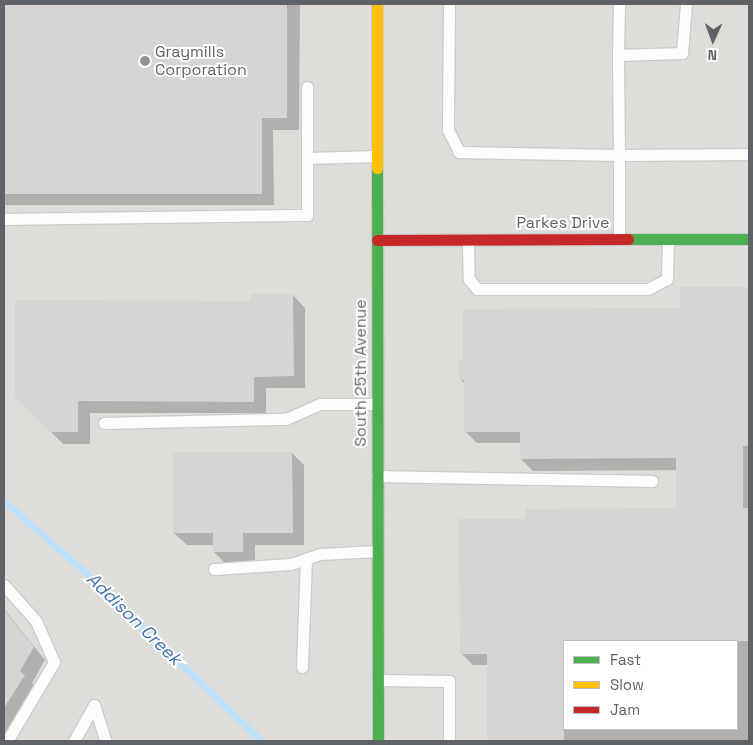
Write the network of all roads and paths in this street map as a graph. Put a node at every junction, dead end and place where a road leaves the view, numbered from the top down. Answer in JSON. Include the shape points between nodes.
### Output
{"nodes":[{"id":1,"x":377,"y":4,"type":"edge"},
{"id":2,"x":449,"y":4,"type":"edge"},
{"id":3,"x":619,"y":4,"type":"edge"},
{"id":4,"x":686,"y":4,"type":"edge"},
{"id":5,"x":618,"y":55,"type":"junction"},
{"id":6,"x":307,"y":87,"type":"dead end"},
{"id":7,"x":749,"y":154,"type":"edge"},
{"id":8,"x":618,"y":155,"type":"junction"},
{"id":9,"x":377,"y":156,"type":"junction"},
{"id":10,"x":308,"y":158,"type":"junction"},
{"id":11,"x":4,"y":219,"type":"edge"},
{"id":12,"x":620,"y":239,"type":"junction"},
{"id":13,"x":668,"y":239,"type":"junction"},
{"id":14,"x":749,"y":239,"type":"edge"},
{"id":15,"x":377,"y":240,"type":"junction"},
{"id":16,"x":468,"y":240,"type":"junction"},
{"id":17,"x":377,"y":404,"type":"junction"},
{"id":18,"x":104,"y":422,"type":"dead end"},
{"id":19,"x":377,"y":476,"type":"junction"},
{"id":20,"x":652,"y":481,"type":"dead end"},
{"id":21,"x":377,"y":551,"type":"junction"},
{"id":22,"x":306,"y":559,"type":"junction"},
{"id":23,"x":214,"y":569,"type":"dead end"},
{"id":24,"x":4,"y":585,"type":"edge"},
{"id":25,"x":302,"y":667,"type":"dead end"},
{"id":26,"x":378,"y":680,"type":"junction"},
{"id":27,"x":7,"y":741,"type":"edge"},
{"id":28,"x":74,"y":741,"type":"edge"},
{"id":29,"x":106,"y":741,"type":"edge"},
{"id":30,"x":378,"y":741,"type":"edge"},
{"id":31,"x":450,"y":741,"type":"edge"}],
"edges":[{"from":1,"to":9,"type":"main road","name":"South 25th Avenue"},
{"from":2,"to":8,"type":"lane","via":[[448,130],[460,152]]},
{"from":3,"to":5,"type":"lane"},
{"from":4,"to":5,"type":"lane","via":[[682,53]]},
{"from":5,"to":8,"type":"lane"},
{"from":6,"to":10,"type":"lane"},
{"from":7,"to":8,"type":"lane"},
{"from":8,"to":12,"type":"lane"},
{"from":9,"to":10,"type":"lane"},
{"from":9,"to":15,"type":"main road","name":"South 25th Avenue"},
{"from":10,"to":11,"type":"lane","via":[[307,215]]},
{"from":12,"to":13,"type":"main road","name":"Parkes Drive"},
{"from":12,"to":16,"type":"main road","name":"Parkes Drive"},
{"from":13,"to":14,"type":"main road","name":"Parkes Drive"},
{"from":13,"to":16,"type":"lane","via":[[667,279],[648,289],[477,289],[469,279]]},
{"from":15,"to":16,"type":"main road","name":"Parkes Drive"},
{"from":15,"to":17,"type":"main road","name":"South 25th Avenue"},
{"from":17,"to":18,"type":"lane","via":[[320,404],[286,419]]},
{"from":17,"to":19,"type":"main road","name":"South 25th Avenue"},
{"from":19,"to":20,"type":"lane"},
{"from":19,"to":21,"type":"main road","name":"South 25th Avenue"},
{"from":21,"to":22,"type":"lane","via":[[320,554]]},
{"from":21,"to":26,"type":"main road","name":"South 25th Avenue"},
{"from":22,"to":23,"type":"lane","via":[[291,564]]},
{"from":22,"to":25,"type":"lane"},
{"from":24,"to":27,"type":"lane","via":[[36,621],[54,662]]},
{"from":26,"to":30,"type":"main road","name":"South 25th Avenue"},
{"from":26,"to":31,"type":"lane","via":[[449,681]]},
{"from":28,"to":29,"type":"lane","via":[[94,705]]}]}
